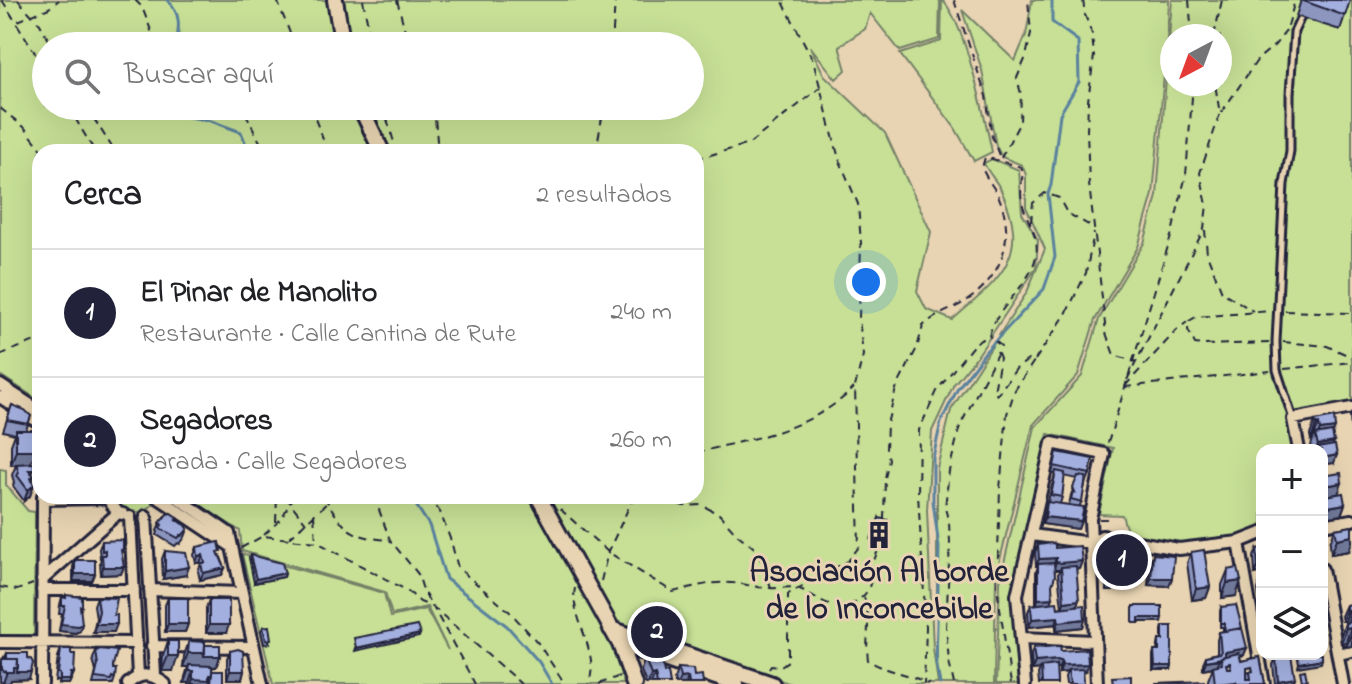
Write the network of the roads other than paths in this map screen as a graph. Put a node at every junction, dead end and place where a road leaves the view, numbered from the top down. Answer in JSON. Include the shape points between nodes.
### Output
{"nodes":[{"id":1,"x":335,"y":0,"type":"edge"},
{"id":2,"x":1301,"y":17,"type":"dead end"},
{"id":3,"x":341,"y":32,"type":"edge"},
{"id":4,"x":367,"y":120,"type":"edge"},
{"id":5,"x":378,"y":144,"type":"edge"},
{"id":6,"x":0,"y":385,"type":"edge"},
{"id":7,"x":0,"y":397,"type":"edge"},
{"id":8,"x":32,"y":406,"type":"edge"},
{"id":9,"x":1352,"y":408,"type":"edge"},
{"id":10,"x":32,"y":418,"type":"edge"},
{"id":11,"x":1293,"y":419,"type":"junction"},
{"id":12,"x":1298,"y":444,"type":"edge"},
{"id":13,"x":43,"y":504,"type":"edge"},
{"id":14,"x":111,"y":504,"type":"edge"},
{"id":15,"x":155,"y":504,"type":"edge"},
{"id":16,"x":172,"y":504,"type":"edge"},
{"id":17,"x":187,"y":504,"type":"edge"},
{"id":18,"x":542,"y":504,"type":"edge"},
{"id":19,"x":118,"y":513,"type":"junction"},
{"id":20,"x":146,"y":516,"type":"junction"},
{"id":21,"x":130,"y":517,"type":"junction"},
{"id":22,"x":1352,"y":520,"type":"edge"},
{"id":23,"x":1328,"y":524,"type":"edge"},
{"id":24,"x":1032,"y":535,"type":"junction"},
{"id":25,"x":1256,"y":535,"type":"edge"},
{"id":26,"x":1239,"y":542,"type":"junction"},
{"id":27,"x":1090,"y":543,"type":"junction"},
{"id":28,"x":233,"y":550,"type":"junction"},
{"id":29,"x":42,"y":585,"type":"junction"},
{"id":30,"x":1326,"y":588,"type":"edge"},
{"id":31,"x":134,"y":590,"type":"junction"},
{"id":32,"x":150,"y":590,"type":"junction"},
{"id":33,"x":241,"y":593,"type":"junction"},
{"id":34,"x":611,"y":629,"type":"junction"},
{"id":35,"x":1022,"y":638,"type":"junction"},
{"id":36,"x":1094,"y":641,"type":"junction"},
{"id":37,"x":0,"y":642,"type":"edge"},
{"id":38,"x":42,"y":642,"type":"junction"},
{"id":39,"x":136,"y":643,"type":"junction"},
{"id":40,"x":620,"y":644,"type":"junction"},
{"id":41,"x":152,"y":646,"type":"junction"},
{"id":42,"x":253,"y":647,"type":"junction"},
{"id":43,"x":1352,"y":651,"type":"edge"},
{"id":44,"x":1338,"y":654,"type":"junction"},
{"id":45,"x":155,"y":675,"type":"junction"},
{"id":46,"x":138,"y":676,"type":"junction"},
{"id":47,"x":632,"y":679,"type":"edge"},
{"id":48,"x":707,"y":679,"type":"edge"},
{"id":49,"x":768,"y":682,"type":"edge"},
{"id":50,"x":42,"y":684,"type":"edge"},
{"id":51,"x":128,"y":684,"type":"edge"},
{"id":52,"x":165,"y":684,"type":"edge"},
{"id":53,"x":262,"y":684,"type":"edge"},
{"id":54,"x":736,"y":684,"type":"edge"},
{"id":55,"x":1025,"y":684,"type":"edge"},
{"id":56,"x":1097,"y":684,"type":"edge"},
{"id":57,"x":1264,"y":684,"type":"edge"},
{"id":58,"x":1343,"y":684,"type":"edge"}],
"edges":[{"from":1,"to":3,"type":"street"},
{"from":2,"to":11,"type":"lane","via":[[1294,32],[1276,342],[1277,370]]},
{"from":4,"to":5,"type":"street"},
{"from":6,"to":8,"type":"street"},
{"from":7,"to":10,"type":"street"},
{"from":9,"to":11,"type":"street"},
{"from":11,"to":12,"type":"street"},
{"from":13,"to":29,"type":"street"},
{"from":14,"to":19,"type":"street"},
{"from":15,"to":20,"type":"street"},
{"from":16,"to":28,"type":"street"},
{"from":17,"to":28,"type":"street","via":[[229,533]]},
{"from":18,"to":34,"type":"street"},
{"from":19,"to":21,"type":"street"},
{"from":19,"to":29,"type":"street"},
{"from":20,"to":21,"type":"street"},
{"from":20,"to":32,"type":"street"},
{"from":21,"to":31,"type":"street"},
{"from":22,"to":23,"type":"street"},
{"from":24,"to":27,"type":"street"},
{"from":24,"to":27,"type":"street","via":[[1052,443],[1104,454]]},
{"from":24,"to":35,"type":"street","via":[[1017,595]]},
{"from":25,"to":26,"type":"street"},
{"from":26,"to":27,"type":"street","via":[[1179,549],[1102,536]]},
{"from":26,"to":57,"type":"street"},
{"from":27,"to":36,"type":"street"},
{"from":28,"to":33,"type":"street"},
{"from":29,"to":31,"type":"street"},
{"from":29,"to":38,"type":"street"},
{"from":30,"to":44,"type":"street"},
{"from":31,"to":39,"type":"street"},
{"from":32,"to":33,"type":"street"},
{"from":32,"to":41,"type":"street"},
{"from":33,"to":42,"type":"street"},
{"from":34,"to":40,"type":"street"},
{"from":34,"to":49,"type":"street"},
{"from":35,"to":36,"type":"street"},
{"from":35,"to":55,"type":"street"},
{"from":36,"to":56,"type":"street"},
{"from":37,"to":38,"type":"street"},
{"from":38,"to":39,"type":"street"},
{"from":38,"to":50,"type":"street"},
{"from":39,"to":46,"type":"street"},
{"from":40,"to":47,"type":"street"},
{"from":40,"to":48,"type":"street"},
{"from":41,"to":42,"type":"street"},
{"from":41,"to":45,"type":"street"},
{"from":42,"to":53,"type":"street"},
{"from":43,"to":44,"type":"street"},
{"from":44,"to":58,"type":"street"},
{"from":45,"to":46,"type":"street"},
{"from":45,"to":52,"type":"street"},
{"from":46,"to":51,"type":"street"},
{"from":48,"to":54,"type":"street"}]}
